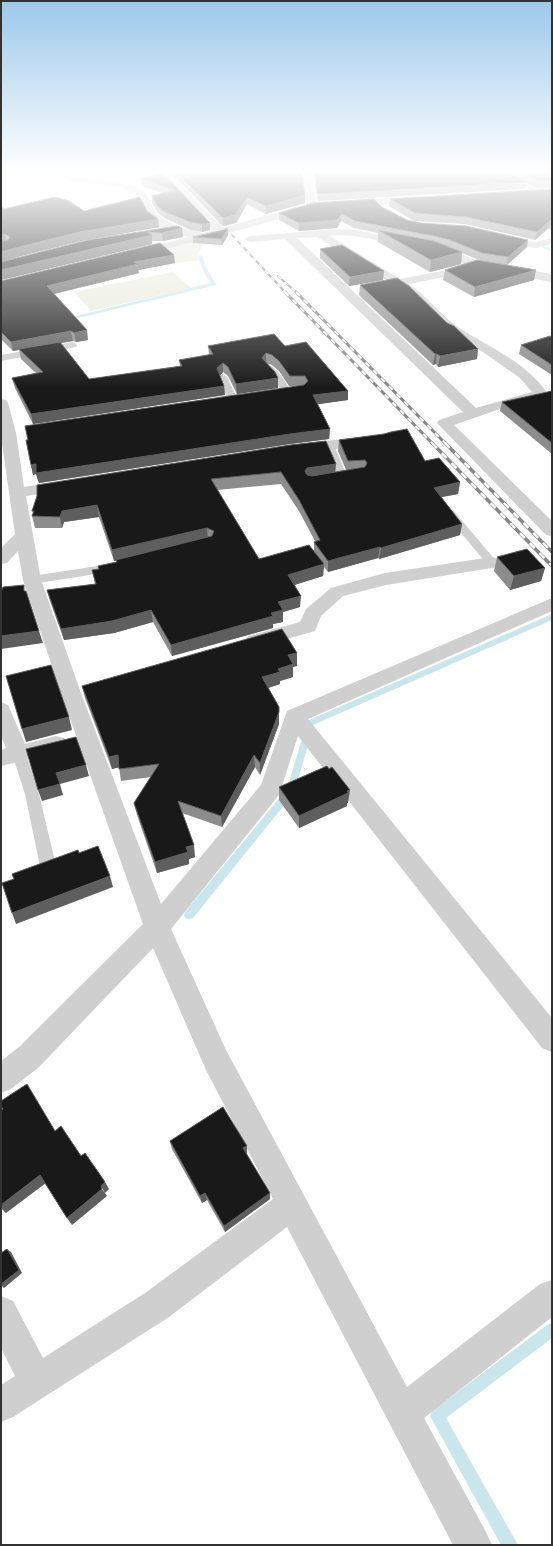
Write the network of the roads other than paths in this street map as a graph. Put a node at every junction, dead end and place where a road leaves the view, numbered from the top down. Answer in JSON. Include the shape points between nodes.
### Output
{"nodes":[{"id":1,"x":173,"y":244,"type":"edge"},
{"id":2,"x":298,"y":244,"type":"edge"},
{"id":3,"x":336,"y":244,"type":"edge"},
{"id":4,"x":413,"y":244,"type":"edge"},
{"id":5,"x":509,"y":244,"type":"edge"},
{"id":6,"x":547,"y":246,"type":"edge"},
{"id":7,"x":524,"y":251,"type":"junction"},
{"id":8,"x":120,"y":257,"type":"edge"},
{"id":9,"x":475,"y":264,"type":"junction"},
{"id":10,"x":512,"y":272,"type":"junction"},
{"id":11,"x":552,"y":278,"type":"edge"},
{"id":12,"x":399,"y":283,"type":"junction"},
{"id":13,"x":384,"y":286,"type":"edge"},
{"id":14,"x":361,"y":289,"type":"edge"},
{"id":15,"x":346,"y":292,"type":"junction"},
{"id":16,"x":73,"y":345,"type":"dead end"},
{"id":17,"x":1,"y":358,"type":"edge"},
{"id":18,"x":267,"y":367,"type":"edge"},
{"id":19,"x":223,"y":377,"type":"dead end"},
{"id":20,"x":286,"y":392,"type":"edge"},
{"id":21,"x":547,"y":395,"type":"edge"},
{"id":22,"x":240,"y":399,"type":"joint"},
{"id":23,"x":217,"y":402,"type":"edge"},
{"id":24,"x":1,"y":404,"type":"edge"},
{"id":25,"x":473,"y":413,"type":"junction"},
{"id":26,"x":383,"y":439,"type":"edge"},
{"id":27,"x":329,"y":445,"type":"junction"},
{"id":28,"x":282,"y":451,"type":"edge"},
{"id":29,"x":354,"y":476,"type":"edge"},
{"id":30,"x":79,"y":483,"type":"edge"},
{"id":31,"x":17,"y":492,"type":"junction"},
{"id":32,"x":440,"y":501,"type":"edge"},
{"id":33,"x":552,"y":531,"type":"edge"},
{"id":34,"x":24,"y":536,"type":"junction"},
{"id":35,"x":1,"y":559,"type":"edge"},
{"id":36,"x":492,"y":563,"type":"joint"},
{"id":37,"x":118,"y":566,"type":"edge"},
{"id":38,"x":32,"y":580,"type":"junction"},
{"id":39,"x":552,"y":604,"type":"edge"},
{"id":40,"x":239,"y":646,"type":"edge"},
{"id":41,"x":1,"y":710,"type":"edge"},
{"id":42,"x":294,"y":716,"type":"junction"},
{"id":43,"x":87,"y":736,"type":"junction"},
{"id":44,"x":10,"y":756,"type":"edge"},
{"id":45,"x":48,"y":866,"type":"edge"},
{"id":46,"x":157,"y":927,"type":"junction"},
{"id":47,"x":552,"y":1039,"type":"edge"},
{"id":48,"x":1,"y":1079,"type":"edge"},
{"id":49,"x":292,"y":1204,"type":"junction"},
{"id":50,"x":552,"y":1296,"type":"edge"},
{"id":51,"x":1,"y":1313,"type":"edge"},
{"id":52,"x":37,"y":1382,"type":"junction"},
{"id":53,"x":1,"y":1405,"type":"edge"},
{"id":54,"x":402,"y":1413,"type":"junction"},
{"id":55,"x":473,"y":1545,"type":"edge"}],
"edges":[{"from":1,"to":8,"type":"street"},
{"from":2,"to":15,"type":"street"},
{"from":3,"to":12,"type":"street"},
{"from":4,"to":9,"type":"street","via":[[445,251]]},
{"from":5,"to":7,"type":"street"},
{"from":6,"to":7,"type":"street"},
{"from":7,"to":10,"type":"street","via":[[519,266]]},
{"from":9,"to":10,"type":"street"},
{"from":9,"to":12,"type":"street","via":[[450,273]]},
{"from":10,"to":11,"type":"street"},
{"from":12,"to":13,"type":"street"},
{"from":12,"to":21,"type":"street","via":[[414,292],[452,329],[488,349]]},
{"from":14,"to":15,"type":"street"},
{"from":15,"to":25,"type":"street"},
{"from":16,"to":17,"type":"lane"},
{"from":18,"to":20,"type":"lane","via":[[280,380]]},
{"from":19,"to":22,"type":"lane"},
{"from":21,"to":25,"type":"street"},
{"from":22,"to":23,"type":"street"},
{"from":24,"to":31,"type":"street","via":[[16,432]]},
{"from":25,"to":33,"type":"street","via":[[444,423]]},
{"from":26,"to":27,"type":"street"},
{"from":27,"to":28,"type":"street"},
{"from":27,"to":29,"type":"lane","via":[[339,478]]},
{"from":30,"to":31,"type":"street"},
{"from":31,"to":34,"type":"street"},
{"from":32,"to":36,"type":"lane"},
{"from":34,"to":35,"type":"street"},
{"from":34,"to":38,"type":"street"},
{"from":36,"to":40,"type":"street","via":[[385,579],[337,592],[313,613],[308,626]]},
{"from":37,"to":38,"type":"lane"},
{"from":38,"to":43,"type":"street","via":[[79,691]]},
{"from":39,"to":42,"type":"street"},
{"from":41,"to":44,"type":"street"},
{"from":42,"to":46,"type":"street","via":[[271,789]]},
{"from":42,"to":47,"type":"street"},
{"from":43,"to":44,"type":"street"},
{"from":43,"to":46,"type":"street"},
{"from":44,"to":45,"type":"lane","via":[[32,794]]},
{"from":46,"to":48,"type":"street","via":[[29,1057]]},
{"from":46,"to":49,"type":"street","via":[[216,1060]]},
{"from":49,"to":52,"type":"street","via":[[157,1305]]},
{"from":49,"to":54,"type":"street"},
{"from":50,"to":54,"type":"street"},
{"from":51,"to":52,"type":"street"},
{"from":52,"to":53,"type":"street"},
{"from":54,"to":55,"type":"street"}]}
